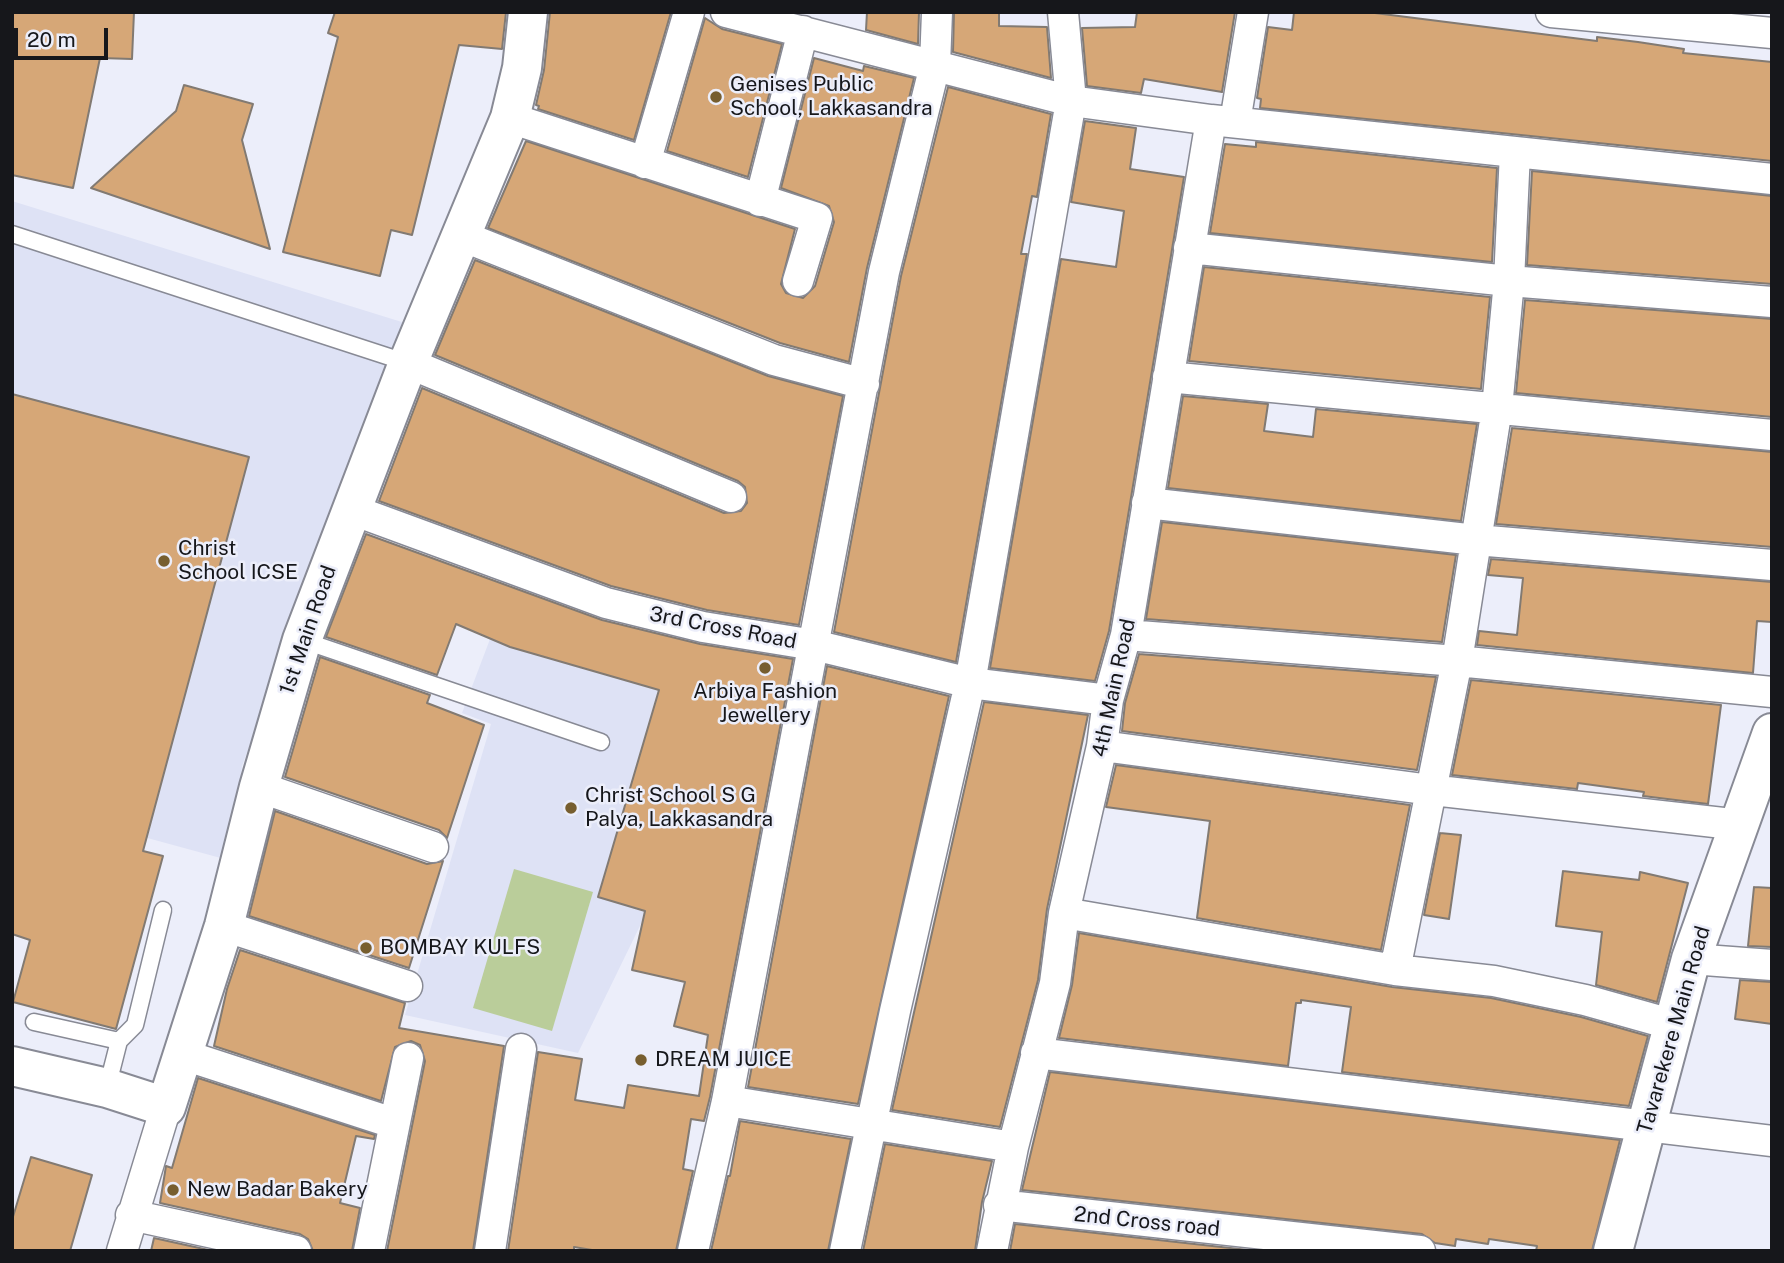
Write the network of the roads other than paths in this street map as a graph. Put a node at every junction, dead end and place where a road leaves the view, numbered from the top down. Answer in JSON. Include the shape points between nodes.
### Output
{"nodes":[{"id":1,"x":528,"y":12,"type":"edge"},
{"id":2,"x":689,"y":12,"type":"edge"},
{"id":3,"x":727,"y":12,"type":"edge"},
{"id":4,"x":937,"y":12,"type":"edge"},
{"id":5,"x":1063,"y":12,"type":"edge"},
{"id":6,"x":1253,"y":12,"type":"edge"},
{"id":7,"x":1551,"y":12,"type":"edge"},
{"id":8,"x":803,"y":31,"type":"junction"},
{"id":9,"x":1772,"y":33,"type":"edge"},
{"id":10,"x":935,"y":65,"type":"junction"},
{"id":11,"x":1071,"y":102,"type":"junction"},
{"id":12,"x":510,"y":118,"type":"junction"},
{"id":13,"x":1223,"y":121,"type":"junction"},
{"id":14,"x":1515,"y":152,"type":"junction"},
{"id":15,"x":645,"y":163,"type":"junction"},
{"id":16,"x":1772,"y":179,"type":"edge"},
{"id":17,"x":760,"y":201,"type":"junction"},
{"id":18,"x":12,"y":234,"type":"edge"},
{"id":19,"x":462,"y":236,"type":"junction"},
{"id":20,"x":1189,"y":248,"type":"junction"},
{"id":21,"x":798,"y":281,"type":"dead end"},
{"id":22,"x":1510,"y":281,"type":"junction"},
{"id":23,"x":1772,"y":302,"type":"edge"},
{"id":24,"x":408,"y":363,"type":"junction"},
{"id":25,"x":1168,"y":377,"type":"junction"},
{"id":26,"x":864,"y":384,"type":"junction"},
{"id":27,"x":1497,"y":408,"type":"junction"},
{"id":28,"x":1772,"y":435,"type":"edge"},
{"id":29,"x":731,"y":497,"type":"dead end"},
{"id":30,"x":1147,"y":503,"type":"junction"},
{"id":31,"x":350,"y":509,"type":"junction"},
{"id":32,"x":1476,"y":540,"type":"junction"},
{"id":33,"x":1772,"y":565,"type":"edge"},
{"id":34,"x":1126,"y":635,"type":"junction"},
{"id":35,"x":302,"y":640,"type":"junction"},
{"id":36,"x":814,"y":645,"type":"junction"},
{"id":37,"x":1457,"y":662,"type":"junction"},
{"id":38,"x":970,"y":682,"type":"junction"},
{"id":39,"x":1772,"y":692,"type":"edge"},
{"id":40,"x":1108,"y":700,"type":"junction"},
{"id":41,"x":601,"y":742,"type":"dead end"},
{"id":42,"x":1770,"y":745,"type":"edge"},
{"id":43,"x":1102,"y":746,"type":"junction"},
{"id":44,"x":259,"y":787,"type":"junction"},
{"id":45,"x":1431,"y":790,"type":"junction"},
{"id":46,"x":1741,"y":825,"type":"junction"},
{"id":47,"x":433,"y":846,"type":"dead end"},
{"id":48,"x":163,"y":910,"type":"dead end"},
{"id":49,"x":1065,"y":914,"type":"junction"},
{"id":50,"x":224,"y":926,"type":"junction"},
{"id":51,"x":1691,"y":959,"type":"junction"},
{"id":52,"x":1772,"y":965,"type":"edge"},
{"id":53,"x":1395,"y":970,"type":"junction"},
{"id":54,"x":407,"y":986,"type":"dead end"},
{"id":55,"x":34,"y":1022,"type":"dead end"},
{"id":56,"x":1674,"y":1025,"type":"junction"},
{"id":57,"x":119,"y":1041,"type":"junction"},
{"id":58,"x":521,"y":1049,"type":"dead end"},
{"id":59,"x":1037,"y":1053,"type":"junction"},
{"id":60,"x":181,"y":1054,"type":"junction"},
{"id":61,"x":408,"y":1058,"type":"dead end"},
{"id":62,"x":12,"y":1066,"type":"edge"},
{"id":63,"x":107,"y":1088,"type":"junction"},
{"id":64,"x":727,"y":1101,"type":"junction"},
{"id":65,"x":166,"y":1107,"type":"junction"},
{"id":66,"x":393,"y":1122,"type":"junction"},
{"id":67,"x":870,"y":1126,"type":"junction"},
{"id":68,"x":1647,"y":1127,"type":"junction"},
{"id":69,"x":1772,"y":1141,"type":"edge"},
{"id":70,"x":1013,"y":1147,"type":"junction"},
{"id":71,"x":999,"y":1205,"type":"junction"},
{"id":72,"x":131,"y":1215,"type":"junction"},
{"id":73,"x":122,"y":1251,"type":"edge"},
{"id":74,"x":296,"y":1251,"type":"edge"},
{"id":75,"x":369,"y":1251,"type":"edge"},
{"id":76,"x":491,"y":1251,"type":"edge"},
{"id":77,"x":693,"y":1251,"type":"edge"},
{"id":78,"x":845,"y":1251,"type":"edge"},
{"id":79,"x":992,"y":1251,"type":"edge"},
{"id":80,"x":1420,"y":1251,"type":"edge"},
{"id":81,"x":1613,"y":1251,"type":"edge"}],
"edges":[{"from":1,"to":12,"type":"street","name":"1st Main Road"},
{"from":2,"to":15,"type":"street"},
{"from":3,"to":8,"type":"street"},
{"from":4,"to":10,"type":"street"},
{"from":5,"to":11,"type":"street"},
{"from":6,"to":13,"type":"street","name":"4th Main Road"},
{"from":7,"to":9,"type":"street"},
{"from":8,"to":10,"type":"street"},
{"from":8,"to":17,"type":"street"},
{"from":10,"to":11,"type":"street"},
{"from":10,"to":26,"type":"street","via":[[884,272]]},
{"from":11,"to":13,"type":"street"},
{"from":11,"to":38,"type":"street"},
{"from":12,"to":15,"type":"street"},
{"from":12,"to":19,"type":"street","name":"1st Main Road"},
{"from":13,"to":14,"type":"street"},
{"from":13,"to":20,"type":"street","name":"4th Main Road"},
{"from":14,"to":16,"type":"street"},
{"from":14,"to":22,"type":"street"},
{"from":15,"to":17,"type":"street"},
{"from":17,"to":21,"type":"street","via":[[817,218]]},
{"from":18,"to":24,"type":"lane"},
{"from":19,"to":24,"type":"street","name":"1st Main Road"},
{"from":19,"to":26,"type":"street","via":[[774,360]]},
{"from":20,"to":22,"type":"street"},
{"from":20,"to":25,"type":"street","name":"4th Main Road"},
{"from":22,"to":23,"type":"street"},
{"from":22,"to":27,"type":"street"},
{"from":24,"to":29,"type":"street"},
{"from":24,"to":31,"type":"street","name":"1st Main Road"},
{"from":25,"to":27,"type":"street"},
{"from":25,"to":30,"type":"street","name":"4th Main Road"},
{"from":26,"to":36,"type":"street"},
{"from":27,"to":28,"type":"street"},
{"from":27,"to":32,"type":"street"},
{"from":30,"to":32,"type":"street"},
{"from":30,"to":34,"type":"street","name":"4th Main Road"},
{"from":31,"to":35,"type":"street","name":"1st Main Road"},
{"from":31,"to":36,"type":"street","name":"3rd Cross Road","via":[[606,603],[703,627]]},
{"from":32,"to":33,"type":"street"},
{"from":32,"to":37,"type":"street"},
{"from":34,"to":37,"type":"street"},
{"from":34,"to":40,"type":"street","name":"4th Main Road"},
{"from":35,"to":41,"type":"lane"},
{"from":35,"to":44,"type":"street","name":"1st Main Road"},
{"from":36,"to":38,"type":"street","name":"3rd Cross Road"},
{"from":36,"to":64,"type":"street"},
{"from":37,"to":39,"type":"street"},
{"from":37,"to":45,"type":"street"},
{"from":38,"to":40,"type":"street","name":"3rd Cross Road"},
{"from":38,"to":67,"type":"street"},
{"from":40,"to":43,"type":"street","name":"4th Main Road"},
{"from":42,"to":46,"type":"street","name":"Tavarekere Main Road"},
{"from":43,"to":45,"type":"street"},
{"from":43,"to":49,"type":"street","name":"4th Main Road"},
{"from":44,"to":47,"type":"street"},
{"from":44,"to":50,"type":"street","name":"1st Main Road"},
{"from":45,"to":46,"type":"street"},
{"from":45,"to":53,"type":"street"},
{"from":46,"to":51,"type":"street","name":"Tavarekere Main Road"},
{"from":48,"to":57,"type":"lane","via":[[135,1025]]},
{"from":49,"to":53,"type":"street"},
{"from":49,"to":59,"type":"street","name":"4th Main Road","via":[[1055,983]]},
{"from":50,"to":54,"type":"street"},
{"from":50,"to":60,"type":"street","name":"1st Main Road"},
{"from":51,"to":52,"type":"street"},
{"from":51,"to":56,"type":"street","name":"Tavarekere Main Road"},
{"from":53,"to":56,"type":"street","via":[[1494,981]]},
{"from":55,"to":57,"type":"lane"},
{"from":56,"to":68,"type":"street","name":"Tavarekere Main Road"},
{"from":57,"to":63,"type":"lane"},
{"from":58,"to":76,"type":"street"},
{"from":59,"to":68,"type":"street"},
{"from":59,"to":70,"type":"street","name":"4th Main Road"},
{"from":60,"to":65,"type":"street","name":"1st Main Road"},
{"from":60,"to":66,"type":"street"},
{"from":61,"to":66,"type":"street"},
{"from":62,"to":63,"type":"street"},
{"from":63,"to":65,"type":"street"},
{"from":64,"to":67,"type":"street"},
{"from":64,"to":77,"type":"street"},
{"from":65,"to":72,"type":"street"},
{"from":66,"to":75,"type":"street"},
{"from":67,"to":70,"type":"street"},
{"from":67,"to":78,"type":"street"},
{"from":68,"to":69,"type":"street"},
{"from":68,"to":81,"type":"street","name":"Tavarekere Main Road"},
{"from":70,"to":71,"type":"street","name":"4th Main Road"},
{"from":71,"to":79,"type":"street","name":"4th Main Road"},
{"from":71,"to":80,"type":"street","name":"2nd Cross road"},
{"from":72,"to":73,"type":"street"},
{"from":72,"to":74,"type":"street"}]}
